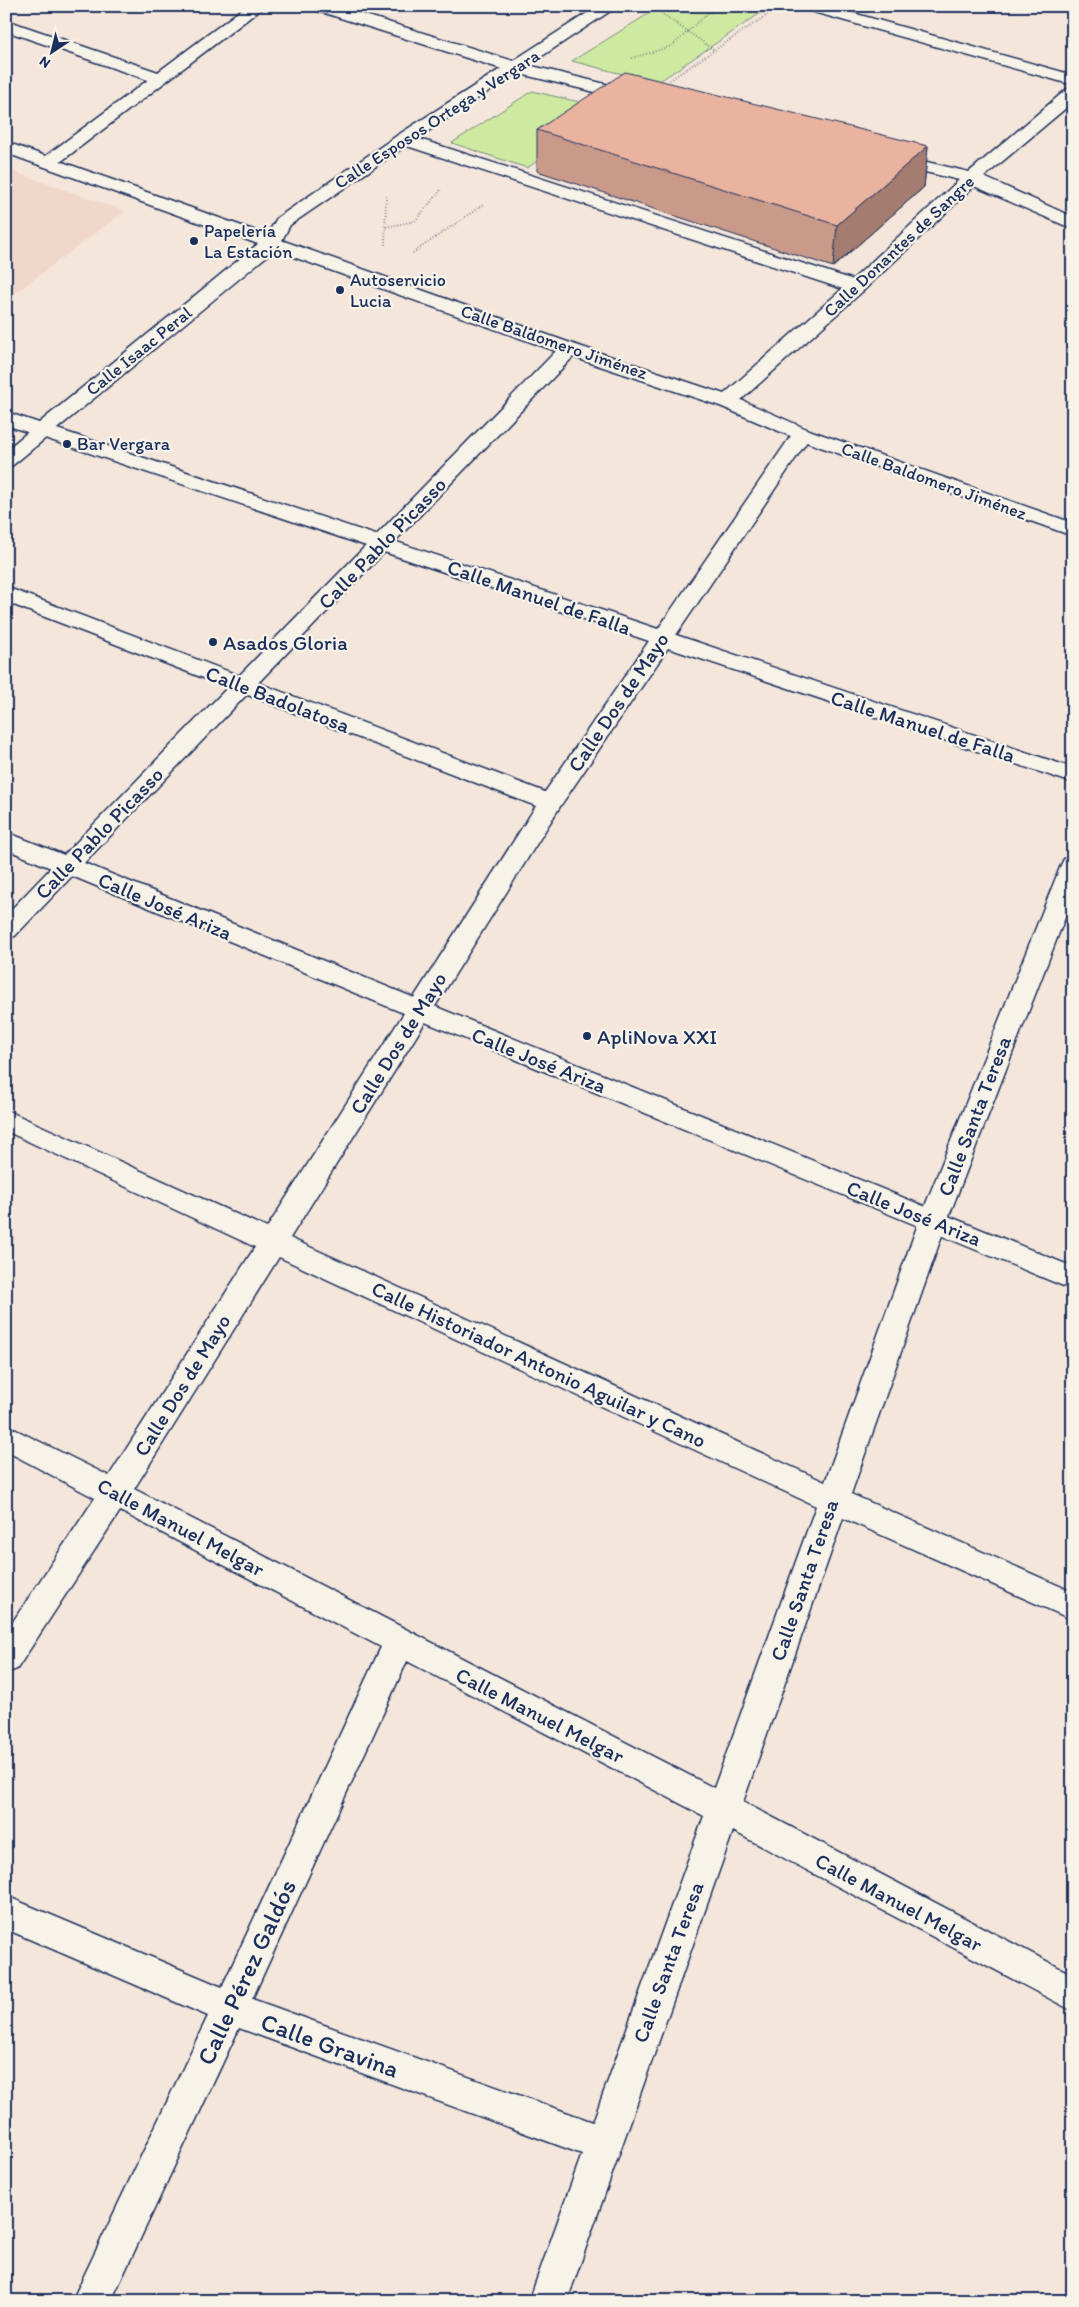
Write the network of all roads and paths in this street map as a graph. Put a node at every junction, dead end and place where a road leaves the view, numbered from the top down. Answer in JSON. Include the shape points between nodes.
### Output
{"nodes":[{"id":1,"x":257,"y":6,"type":"edge"},
{"id":2,"x":318,"y":6,"type":"edge"},
{"id":3,"x":610,"y":6,"type":"edge"},
{"id":4,"x":651,"y":6,"type":"edge"},
{"id":5,"x":730,"y":6,"type":"edge"},
{"id":6,"x":780,"y":6,"type":"edge"},
{"id":7,"x":809,"y":6,"type":"edge"},
{"id":8,"x":6,"y":25,"type":"edge"},
{"id":9,"x":688,"y":31,"type":"junction"},
{"id":10,"x":714,"y":50,"type":"junction"},
{"id":11,"x":629,"y":58,"type":"dead end"},
{"id":12,"x":514,"y":67,"type":"junction"},
{"id":13,"x":160,"y":79,"type":"junction"},
{"id":14,"x":1073,"y":80,"type":"edge"},
{"id":15,"x":1073,"y":93,"type":"edge"},
{"id":16,"x":648,"y":99,"type":"joint"},
{"id":17,"x":404,"y":138,"type":"junction"},
{"id":18,"x":6,"y":147,"type":"edge"},
{"id":19,"x":875,"y":155,"type":"edge"},
{"id":20,"x":49,"y":162,"type":"junction"},
{"id":21,"x":357,"y":171,"type":"junction"},
{"id":22,"x":519,"y":176,"type":"junction"},
{"id":23,"x":972,"y":178,"type":"junction"},
{"id":24,"x":1073,"y":224,"type":"edge"},
{"id":25,"x":386,"y":227,"type":"junction"},
{"id":26,"x":272,"y":242,"type":"junction"},
{"id":27,"x":385,"y":264,"type":"junction"},
{"id":28,"x":368,"y":276,"type":"junction"},
{"id":29,"x":856,"y":287,"type":"junction"},
{"id":30,"x":569,"y":349,"type":"junction"},
{"id":31,"x":727,"y":402,"type":"junction"},
{"id":32,"x":6,"y":418,"type":"edge"},
{"id":33,"x":41,"y":430,"type":"junction"},
{"id":34,"x":802,"y":434,"type":"junction"},
{"id":35,"x":6,"y":461,"type":"edge"},
{"id":36,"x":1073,"y":530,"type":"edge"},
{"id":37,"x":382,"y":544,"type":"junction"},
{"id":38,"x":6,"y":594,"type":"edge"},
{"id":39,"x":661,"y":638,"type":"junction"},
{"id":40,"x":242,"y":684,"type":"junction"},
{"id":41,"x":1073,"y":776,"type":"edge"},
{"id":42,"x":550,"y":803,"type":"junction"},
{"id":43,"x":6,"y":840,"type":"edge"},
{"id":44,"x":1073,"y":865,"type":"edge"},
{"id":45,"x":67,"y":866,"type":"junction"},
{"id":46,"x":6,"y":930,"type":"edge"},
{"id":47,"x":418,"y":1011,"type":"junction"},
{"id":48,"x":6,"y":1120,"type":"edge"},
{"id":49,"x":933,"y":1221,"type":"junction"},
{"id":50,"x":273,"y":1241,"type":"junction"},
{"id":51,"x":1073,"y":1279,"type":"edge"},
{"id":52,"x":6,"y":1436,"type":"edge"},
{"id":53,"x":115,"y":1493,"type":"junction"},
{"id":54,"x":832,"y":1499,"type":"junction"},
{"id":55,"x":1073,"y":1607,"type":"edge"},
{"id":56,"x":399,"y":1642,"type":"junction"},
{"id":57,"x":6,"y":1658,"type":"edge"},
{"id":58,"x":723,"y":1809,"type":"junction"},
{"id":59,"x":6,"y":1912,"type":"edge"},
{"id":60,"x":1073,"y":1994,"type":"edge"},
{"id":61,"x":230,"y":2008,"type":"junction"},
{"id":62,"x":603,"y":2144,"type":"junction"},
{"id":63,"x":91,"y":2301,"type":"edge"},
{"id":64,"x":548,"y":2301,"type":"edge"}],
"edges":[{"from":1,"to":13,"type":"street"},
{"from":2,"to":12,"type":"street"},
{"from":3,"to":12,"type":"street","name":"Calle Esposos Ortega y Vergara"},
{"from":4,"to":9,"type":"path"},
{"from":5,"to":9,"type":"path","via":[[705,13]]},
{"from":6,"to":10,"type":"path"},
{"from":7,"to":14,"type":"street"},
{"from":8,"to":13,"type":"street"},
{"from":9,"to":10,"type":"path"},
{"from":9,"to":11,"type":"path","via":[[670,46],[653,54]]},
{"from":10,"to":16,"type":"path"},
{"from":12,"to":16,"type":"street"},
{"from":12,"to":17,"type":"street","name":"Calle Esposos Ortega y Vergara"},
{"from":13,"to":20,"type":"street"},
{"from":15,"to":23,"type":"street","name":"Calle Donantes de Sangre"},
{"from":17,"to":21,"type":"street","name":"Calle Esposos Ortega y Vergara"},
{"from":17,"to":22,"type":"street"},
{"from":18,"to":20,"type":"street","name":"Calle Baldomero Jiménez"},
{"from":19,"to":23,"type":"street"},
{"from":20,"to":26,"type":"street","name":"Calle Baldomero Jiménez"},
{"from":21,"to":25,"type":"path","via":[[386,180]]},
{"from":21,"to":26,"type":"street","name":"Calle Esposos Ortega y Vergara","via":[[283,222]]},
{"from":22,"to":25,"type":"path","via":[[503,184],[448,186],[434,196],[422,216]]},
{"from":22,"to":27,"type":"path","via":[[394,267]]},
{"from":22,"to":29,"type":"street"},
{"from":23,"to":24,"type":"street"},
{"from":23,"to":29,"type":"street","name":"Calle Donantes de Sangre"},
{"from":25,"to":27,"type":"path"},
{"from":26,"to":28,"type":"street","name":"Calle Baldomero Jiménez"},
{"from":26,"to":33,"type":"street","name":"Calle Isaac Peral"},
{"from":27,"to":28,"type":"path"},
{"from":28,"to":30,"type":"street","name":"Calle Baldomero Jiménez"},
{"from":29,"to":31,"type":"street","name":"Calle Donantes de Sangre"},
{"from":30,"to":31,"type":"street","name":"Calle Baldomero Jiménez"},
{"from":30,"to":37,"type":"street","name":"Calle Pablo Picasso"},
{"from":31,"to":34,"type":"street","name":"Calle Baldomero Jiménez"},
{"from":32,"to":33,"type":"street","name":"Calle Manuel de Falla"},
{"from":33,"to":35,"type":"street","name":"Calle Isaac Peral"},
{"from":33,"to":37,"type":"street","name":"Calle Manuel de Falla"},
{"from":34,"to":36,"type":"street","name":"Calle Baldomero Jiménez"},
{"from":34,"to":39,"type":"street","name":"Calle Dos de Mayo"},
{"from":37,"to":39,"type":"street","name":"Calle Manuel de Falla"},
{"from":37,"to":40,"type":"street","name":"Calle Pablo Picasso"},
{"from":38,"to":40,"type":"street","name":"Calle Badolatosa"},
{"from":39,"to":41,"type":"street","name":"Calle Manuel de Falla"},
{"from":39,"to":42,"type":"street","name":"Calle Dos de Mayo"},
{"from":40,"to":42,"type":"street","name":"Calle Badolatosa"},
{"from":40,"to":45,"type":"street","name":"Calle Pablo Picasso"},
{"from":42,"to":47,"type":"street","name":"Calle Dos de Mayo"},
{"from":43,"to":45,"type":"street","name":"Calle José Ariza"},
{"from":44,"to":49,"type":"street","name":"Calle Santa Teresa"},
{"from":45,"to":46,"type":"street","name":"Calle Pablo Picasso"},
{"from":45,"to":47,"type":"street","name":"Calle José Ariza"},
{"from":47,"to":49,"type":"street","name":"Calle José Ariza"},
{"from":47,"to":50,"type":"street","name":"Calle Dos de Mayo"},
{"from":48,"to":50,"type":"street","name":"Calle Historiador Antonio Aguilar y Cano"},
{"from":49,"to":51,"type":"street","name":"Calle José Ariza"},
{"from":49,"to":54,"type":"street","name":"Calle Santa Teresa"},
{"from":50,"to":53,"type":"street","name":"Calle Dos de Mayo"},
{"from":50,"to":54,"type":"street","name":"Calle Historiador Antonio Aguilar y Cano"},
{"from":52,"to":53,"type":"street","name":"Calle Manuel Melgar"},
{"from":53,"to":56,"type":"street","name":"Calle Manuel Melgar"},
{"from":53,"to":57,"type":"street","name":"Calle Dos de Mayo"},
{"from":54,"to":55,"type":"street","name":"Calle Historiador Antonio Aguilar y Cano"},
{"from":54,"to":58,"type":"street","name":"Calle Santa Teresa"},
{"from":56,"to":58,"type":"street","name":"Calle Manuel Melgar"},
{"from":56,"to":61,"type":"street","name":"Calle Pérez Galdós"},
{"from":58,"to":60,"type":"street","name":"Calle Manuel Melgar"},
{"from":58,"to":62,"type":"street","name":"Calle Santa Teresa"},
{"from":59,"to":61,"type":"street","name":"Calle Gravina"},
{"from":61,"to":62,"type":"street","name":"Calle Gravina"},
{"from":61,"to":63,"type":"street","name":"Calle Pérez Galdós"},
{"from":62,"to":64,"type":"street","name":"Calle Santa Teresa"}]}
